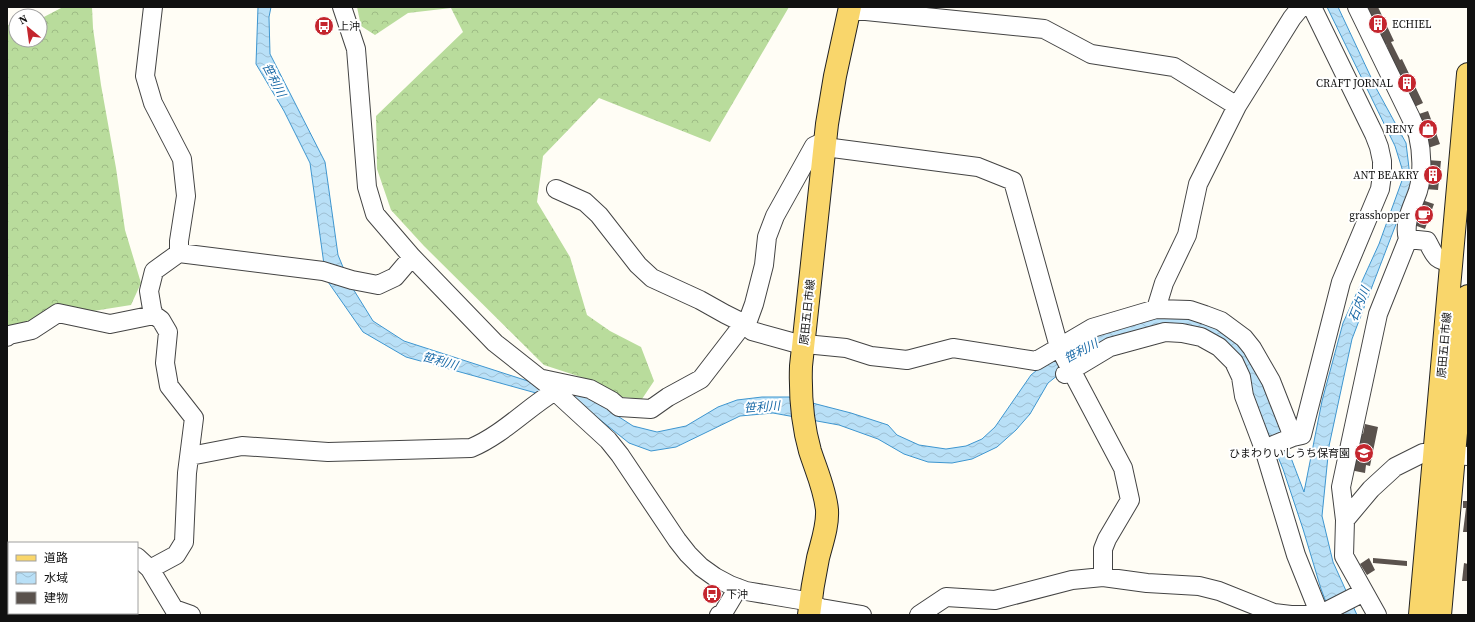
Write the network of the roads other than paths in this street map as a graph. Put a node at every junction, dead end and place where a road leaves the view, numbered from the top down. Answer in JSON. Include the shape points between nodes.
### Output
{"nodes":[{"id":1,"x":153,"y":7,"type":"edge"},
{"id":2,"x":342,"y":7,"type":"edge"},
{"id":3,"x":1301,"y":7,"type":"edge"},
{"id":4,"x":1312,"y":7,"type":"edge"},
{"id":5,"x":1357,"y":7,"type":"edge"},
{"id":6,"x":850,"y":9,"type":"edge"},
{"id":7,"x":1468,"y":74,"type":"edge"},
{"id":8,"x":1237,"y":106,"type":"junction"},
{"id":9,"x":825,"y":144,"type":"junction"},
{"id":10,"x":556,"y":190,"type":"dead end"},
{"id":11,"x":1408,"y":239,"type":"junction"},
{"id":12,"x":179,"y":253,"type":"junction"},
{"id":13,"x":412,"y":257,"type":"junction"},
{"id":14,"x":1451,"y":262,"type":"junction"},
{"id":15,"x":1468,"y":296,"type":"edge"},
{"id":16,"x":1156,"y":309,"type":"junction"},
{"id":17,"x":154,"y":315,"type":"junction"},
{"id":18,"x":746,"y":326,"type":"junction"},
{"id":19,"x":7,"y":337,"type":"edge"},
{"id":20,"x":803,"y":344,"type":"junction"},
{"id":21,"x":1060,"y":348,"type":"junction"},
{"id":22,"x":1068,"y":370,"type":"junction"},
{"id":23,"x":547,"y":384,"type":"junction"},
{"id":24,"x":1292,"y":438,"type":"junction"},
{"id":25,"x":1266,"y":449,"type":"junction"},
{"id":26,"x":1452,"y":454,"type":"edge"},
{"id":27,"x":190,"y":456,"type":"junction"},
{"id":28,"x":1345,"y":520,"type":"junction"},
{"id":29,"x":144,"y":563,"type":"edge"},
{"id":30,"x":1103,"y":577,"type":"junction"},
{"id":31,"x":738,"y":588,"type":"junction"},
{"id":32,"x":1360,"y":594,"type":"junction"},
{"id":33,"x":809,"y":610,"type":"edge"},
{"id":34,"x":1321,"y":614,"type":"edge"},
{"id":35,"x":191,"y":615,"type":"edge"},
{"id":36,"x":719,"y":615,"type":"edge"},
{"id":37,"x":862,"y":615,"type":"edge"},
{"id":38,"x":919,"y":615,"type":"edge"},
{"id":39,"x":1377,"y":615,"type":"edge"},
{"id":40,"x":1420,"y":615,"type":"edge"},
{"id":41,"x":1440,"y":615,"type":"edge"}],
"edges":[{"from":1,"to":12,"type":"street","via":[[145,76],[153,103],[182,159],[186,196]]},
{"from":2,"to":13,"type":"street","via":[[356,49],[367,187],[375,214]]},
{"from":3,"to":8,"type":"street"},
{"from":4,"to":24,"type":"street","via":[[1374,134],[1382,161],[1382,175],[1380,189],[1340,287],[1302,435]]},
{"from":5,"to":11,"type":"street","via":[[1418,135],[1422,164],[1406,232]]},
{"from":6,"to":8,"type":"street","via":[[1044,29],[1091,54],[1174,67]]},
{"from":6,"to":9,"type":"main road","name":"原田五日市線","via":[[834,76]]},
{"from":7,"to":14,"type":"main road","name":"原田五日市線"},
{"from":8,"to":16,"type":"street","via":[[1198,184],[1187,235],[1164,283]]},
{"from":9,"to":18,"type":"street","via":[[814,146],[776,216],[767,237],[764,266]]},
{"from":9,"to":20,"type":"main road","name":"原田五日市線"},
{"from":9,"to":21,"type":"street","via":[[978,167],[1013,181]]},
{"from":10,"to":18,"type":"street","via":[[585,202],[652,278],[700,300]]},
{"from":11,"to":14,"type":"street","via":[[1428,241],[1437,258]]},
{"from":11,"to":28,"type":"street","via":[[1376,321],[1340,487]]},
{"from":12,"to":13,"type":"street","via":[[323,271],[378,285],[395,277]]},
{"from":12,"to":17,"type":"street","via":[[154,271],[149,291]]},
{"from":13,"to":23,"type":"street","via":[[495,343]]},
{"from":14,"to":26,"type":"main road","name":"原田五日市線"},
{"from":15,"to":26,"type":"main road","name":"原田五日市線"},
{"from":16,"to":21,"type":"street","via":[[1092,328]]},
{"from":16,"to":24,"type":"street","via":[[1190,310],[1205,314],[1221,321],[1244,338],[1271,381]]},
{"from":17,"to":19,"type":"street","via":[[110,324],[58,313],[32,330],[9,334]]},
{"from":17,"to":27,"type":"street","via":[[161,320],[168,332],[165,363],[169,386],[194,418]]},
{"from":18,"to":20,"type":"street","via":[[752,331]]},
{"from":18,"to":23,"type":"street","via":[[741,327],[701,379],[651,408],[619,407],[590,389]]},
{"from":20,"to":21,"type":"street","via":[[846,348],[871,356],[907,360],[953,348],[1036,361]]},
{"from":20,"to":33,"type":"main road","name":"原田五日市線","via":[[801,409],[827,511],[826,528]]},
{"from":21,"to":22,"type":"street"},
{"from":22,"to":25,"type":"street","via":[[1110,347],[1165,332],[1201,337],[1219,347],[1234,362],[1241,377],[1244,396]]},
{"from":22,"to":30,"type":"street","via":[[1123,468],[1130,500],[1103,549]]},
{"from":23,"to":27,"type":"street","via":[[540,401],[487,441],[470,448],[328,452],[242,446]]},
{"from":23,"to":31,"type":"street","via":[[608,440],[688,554],[714,577]]},
{"from":24,"to":25,"type":"street"},
{"from":25,"to":34,"type":"street","via":[[1296,555]]},
{"from":26,"to":28,"type":"street","via":[[1423,453],[1395,467],[1371,488]]},
{"from":26,"to":40,"type":"main road","name":"原田五日市線"},
{"from":26,"to":41,"type":"main road","name":"原田五日市線"},
{"from":27,"to":29,"type":"street","via":[[184,542],[176,555]]},
{"from":28,"to":32,"type":"street","via":[[1344,556]]},
{"from":29,"to":35,"type":"street","via":[[174,609]]},
{"from":30,"to":34,"type":"street","via":[[1199,586],[1274,613]]},
{"from":30,"to":38,"type":"street","via":[[1072,580],[995,600],[946,597]]},
{"from":31,"to":33,"type":"street","via":[[800,600]]},
{"from":31,"to":36,"type":"street","via":[[723,613]]},
{"from":32,"to":34,"type":"street"},
{"from":32,"to":39,"type":"street"},
{"from":33,"to":37,"type":"street"}]}
